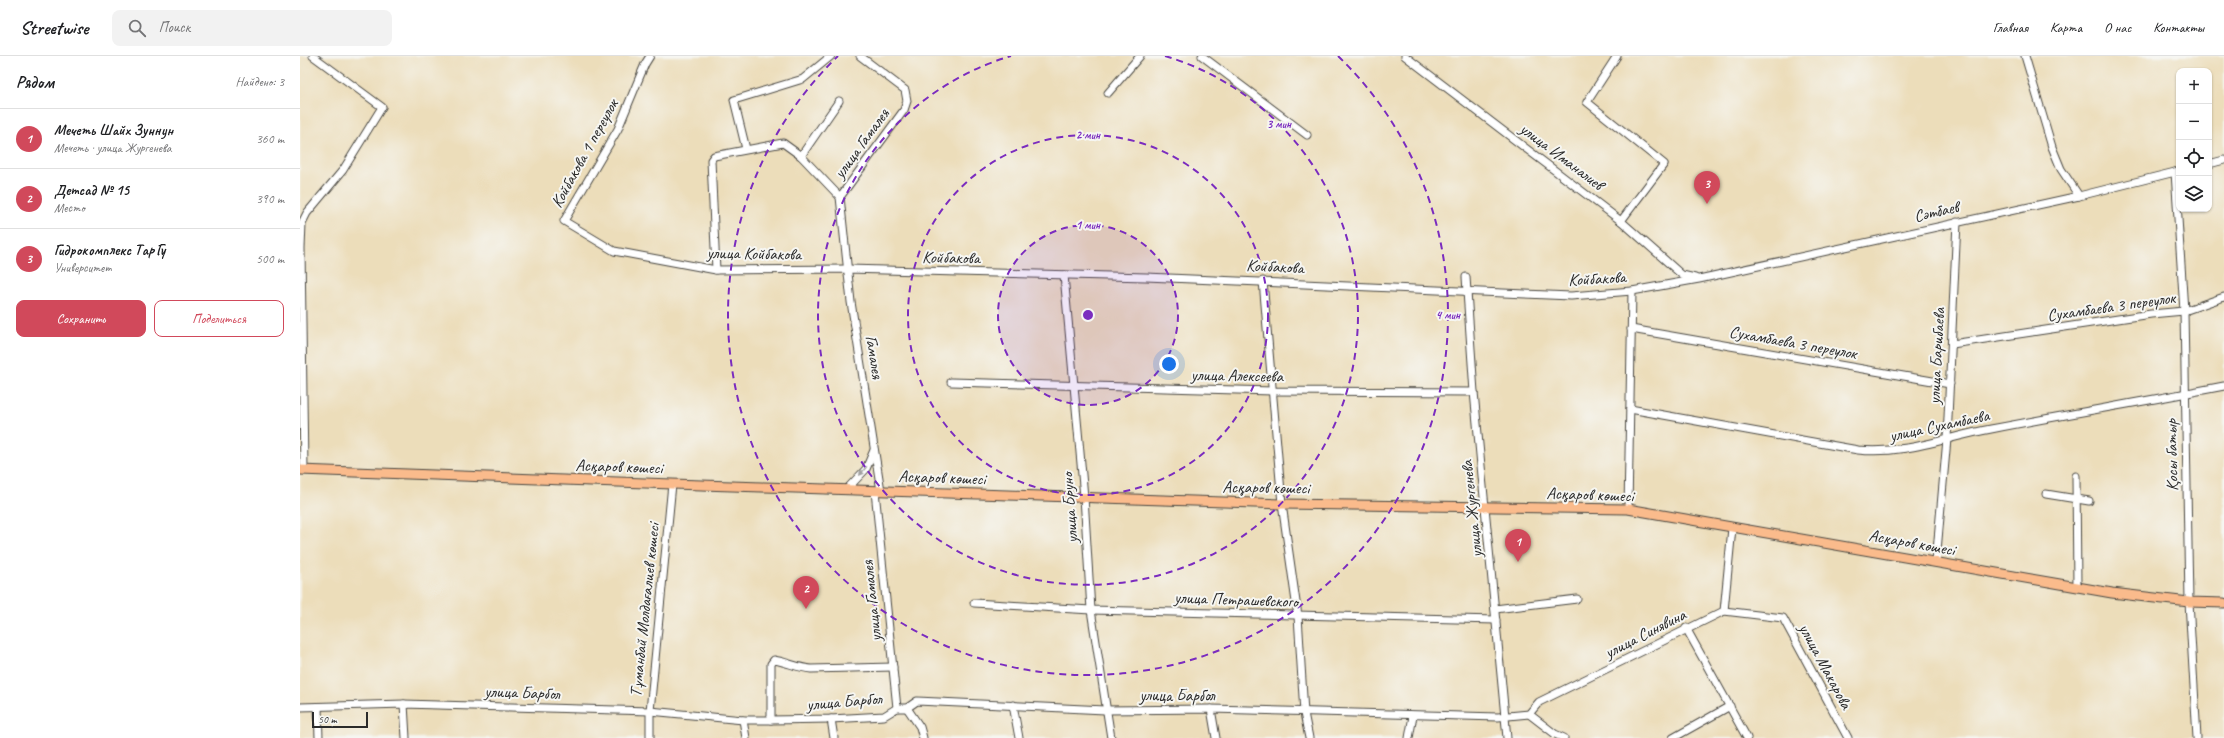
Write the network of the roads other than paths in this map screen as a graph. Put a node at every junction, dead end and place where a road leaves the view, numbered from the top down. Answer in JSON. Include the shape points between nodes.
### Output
{"nodes":[{"id":1,"x":313,"y":56,"type":"edge"},
{"id":2,"x":650,"y":56,"type":"edge"},
{"id":3,"x":831,"y":56,"type":"edge"},
{"id":4,"x":860,"y":56,"type":"edge"},
{"id":5,"x":1140,"y":56,"type":"edge"},
{"id":6,"x":1202,"y":56,"type":"edge"},
{"id":7,"x":1405,"y":56,"type":"edge"},
{"id":8,"x":1617,"y":56,"type":"edge"},
{"id":9,"x":2025,"y":56,"type":"edge"},
{"id":10,"x":1108,"y":93,"type":"dead end"},
{"id":11,"x":839,"y":101,"type":"dead end"},
{"id":12,"x":1307,"y":135,"type":"dead end"},
{"id":13,"x":746,"y":149,"type":"junction"},
{"id":14,"x":801,"y":156,"type":"junction"},
{"id":15,"x":2224,"y":160,"type":"edge"},
{"id":16,"x":2212,"y":163,"type":"edge"},
{"id":17,"x":2176,"y":172,"type":"edge"},
{"id":18,"x":2177,"y":176,"type":"edge"},
{"id":19,"x":2079,"y":196,"type":"junction"},
{"id":20,"x":840,"y":197,"type":"junction"},
{"id":21,"x":1621,"y":220,"type":"junction"},
{"id":22,"x":1957,"y":222,"type":"junction"},
{"id":23,"x":614,"y":251,"type":"joint"},
{"id":24,"x":716,"y":270,"type":"junction"},
{"id":25,"x":848,"y":270,"type":"junction"},
{"id":26,"x":1064,"y":275,"type":"junction"},
{"id":27,"x":1466,"y":277,"type":"dead end"},
{"id":28,"x":1699,"y":279,"type":"junction"},
{"id":29,"x":1263,"y":280,"type":"junction"},
{"id":30,"x":1468,"y":291,"type":"junction"},
{"id":31,"x":1632,"y":291,"type":"junction"},
{"id":32,"x":2224,"y":297,"type":"edge"},
{"id":33,"x":2184,"y":311,"type":"junction"},
{"id":34,"x":1631,"y":328,"type":"junction"},
{"id":35,"x":1952,"y":344,"type":"junction"},
{"id":36,"x":951,"y":382,"type":"dead end"},
{"id":37,"x":1950,"y":384,"type":"junction"},
{"id":38,"x":1074,"y":385,"type":"junction"},
{"id":39,"x":2224,"y":386,"type":"edge"},
{"id":40,"x":1272,"y":391,"type":"junction"},
{"id":41,"x":1474,"y":392,"type":"junction"},
{"id":42,"x":2184,"y":394,"type":"junction"},
{"id":43,"x":1630,"y":409,"type":"junction"},
{"id":44,"x":1947,"y":439,"type":"junction"},
{"id":45,"x":875,"y":450,"type":"junction"},
{"id":46,"x":302,"y":470,"type":"edge"},
{"id":47,"x":2076,"y":476,"type":"dead end"},
{"id":48,"x":672,"y":484,"type":"junction"},
{"id":49,"x":846,"y":490,"type":"junction"},
{"id":50,"x":878,"y":491,"type":"junction"},
{"id":51,"x":2046,"y":494,"type":"dead end"},
{"id":52,"x":1084,"y":497,"type":"junction"},
{"id":53,"x":2077,"y":499,"type":"junction"},
{"id":54,"x":2089,"y":501,"type":"dead end"},
{"id":55,"x":1282,"y":504,"type":"junction"},
{"id":56,"x":1486,"y":507,"type":"junction"},
{"id":57,"x":1628,"y":509,"type":"junction"},
{"id":58,"x":1732,"y":528,"type":"junction"},
{"id":59,"x":1936,"y":562,"type":"junction"},
{"id":60,"x":2077,"y":586,"type":"junction"},
{"id":61,"x":1577,"y":599,"type":"dead end"},
{"id":62,"x":2189,"y":602,"type":"junction"},
{"id":63,"x":974,"y":603,"type":"dead end"},
{"id":64,"x":2224,"y":603,"type":"edge"},
{"id":65,"x":1495,"y":609,"type":"junction"},
{"id":66,"x":1091,"y":610,"type":"junction"},
{"id":67,"x":1724,"y":611,"type":"junction"},
{"id":68,"x":1298,"y":616,"type":"junction"},
{"id":69,"x":1496,"y":620,"type":"junction"},
{"id":70,"x":1686,"y":628,"type":"junction"},
{"id":71,"x":893,"y":667,"type":"junction"},
{"id":72,"x":404,"y":704,"type":"junction"},
{"id":73,"x":1013,"y":705,"type":"junction"},
{"id":74,"x":1730,"y":706,"type":"junction"},
{"id":75,"x":300,"y":707,"type":"edge"},
{"id":76,"x":318,"y":707,"type":"junction"},
{"id":77,"x":897,"y":708,"type":"junction"},
{"id":78,"x":907,"y":708,"type":"junction"},
{"id":79,"x":1211,"y":709,"type":"junction"},
{"id":80,"x":1105,"y":710,"type":"junction"},
{"id":81,"x":650,"y":711,"type":"junction"},
{"id":82,"x":1304,"y":713,"type":"junction"},
{"id":83,"x":1529,"y":714,"type":"junction"},
{"id":84,"x":1413,"y":716,"type":"junction"},
{"id":85,"x":1507,"y":716,"type":"junction"},
{"id":86,"x":831,"y":719,"type":"junction"},
{"id":87,"x":743,"y":720,"type":"junction"},
{"id":88,"x":771,"y":720,"type":"junction"},
{"id":89,"x":319,"y":738,"type":"edge"},
{"id":90,"x":406,"y":738,"type":"edge"},
{"id":91,"x":650,"y":738,"type":"edge"},
{"id":92,"x":746,"y":738,"type":"edge"},
{"id":93,"x":834,"y":738,"type":"edge"},
{"id":94,"x":922,"y":738,"type":"edge"},
{"id":95,"x":1019,"y":738,"type":"edge"},
{"id":96,"x":1111,"y":738,"type":"edge"},
{"id":97,"x":1216,"y":738,"type":"edge"},
{"id":98,"x":1309,"y":738,"type":"edge"},
{"id":99,"x":1409,"y":738,"type":"edge"},
{"id":100,"x":1507,"y":738,"type":"edge"},
{"id":101,"x":1564,"y":738,"type":"edge"},
{"id":102,"x":1673,"y":738,"type":"edge"},
{"id":103,"x":1747,"y":738,"type":"edge"},
{"id":104,"x":1848,"y":738,"type":"edge"},
{"id":105,"x":2196,"y":738,"type":"edge"}],
"edges":[{"from":1,"to":46,"type":"street","via":[[382,107],[343,170],[307,213],[302,223]]},
{"from":2,"to":23,"type":"street","name":"Койбакова 1 переулок","via":[[618,129],[564,221]]},
{"from":3,"to":13,"type":"street","via":[[803,79],[734,100]]},
{"from":4,"to":20,"type":"street","name":"улица Гамалея","via":[[905,90],[907,101],[904,110]]},
{"from":5,"to":10,"type":"street"},
{"from":6,"to":12,"type":"street"},
{"from":7,"to":21,"type":"street","name":"улица Иманалиев"},
{"from":8,"to":21,"type":"street","via":[[1587,102],[1664,164]]},
{"from":9,"to":19,"type":"street","via":[[2052,148]]},
{"from":11,"to":14,"type":"street"},
{"from":13,"to":14,"type":"street","via":[[780,143]]},
{"from":13,"to":24,"type":"street","via":[[714,156],[711,160]]},
{"from":14,"to":20,"type":"street"},
{"from":15,"to":16,"type":"street"},
{"from":17,"to":19,"type":"street","name":"Сәтбаев"},
{"from":18,"to":33,"type":"street","name":"Қосы батыр"},
{"from":19,"to":22,"type":"street","name":"Сәтбаев"},
{"from":20,"to":25,"type":"street","name":"улица Гамалея"},
{"from":21,"to":28,"type":"street","name":"улица Иманалиев","via":[[1682,275]]},
{"from":22,"to":28,"type":"street","name":"Сәтбаев"},
{"from":22,"to":35,"type":"street","name":"улица Барибаева"},
{"from":23,"to":24,"type":"street","name":"улица Койбакова"},
{"from":24,"to":25,"type":"street","name":"улица Койбакова"},
{"from":25,"to":26,"type":"street","name":"Койбакова"},
{"from":25,"to":45,"type":"street","name":"Гамалея"},
{"from":26,"to":29,"type":"street","name":"Койбакова"},
{"from":26,"to":38,"type":"street","name":"улица Бруно"},
{"from":27,"to":30,"type":"street","name":"улица Жургенева"},
{"from":28,"to":31,"type":"street","name":"Койбакова"},
{"from":29,"to":30,"type":"street","name":"Койбакова"},
{"from":29,"to":40,"type":"street"},
{"from":30,"to":31,"type":"street","name":"Койбакова","via":[[1571,296]]},
{"from":30,"to":41,"type":"street","name":"улица Жургенева"},
{"from":31,"to":34,"type":"street"},
{"from":32,"to":33,"type":"street","name":"Сухамбаева 3 переулок"},
{"from":33,"to":35,"type":"street","name":"Сухамбаева 3 переулок"},
{"from":33,"to":42,"type":"street","name":"Қосы батыр"},
{"from":34,"to":37,"type":"street","name":"Сухамбаева 3 переулок"},
{"from":34,"to":43,"type":"street"},
{"from":35,"to":37,"type":"street","name":"улица Барибаева"},
{"from":36,"to":38,"type":"street","name":"улица Алексеева"},
{"from":37,"to":44,"type":"street","name":"улица Барибаева"},
{"from":38,"to":40,"type":"street","name":"улица Алексеева"},
{"from":38,"to":52,"type":"street","name":"улица Бруно"},
{"from":39,"to":42,"type":"street","name":"улица Сухамбаева"},
{"from":40,"to":41,"type":"street","name":"улица Алексеева"},
{"from":40,"to":55,"type":"street"},
{"from":41,"to":56,"type":"street","name":"улица Жургенева"},
{"from":42,"to":44,"type":"street","name":"улица Сухамбаева"},
{"from":42,"to":62,"type":"street","name":"Қосы батыр"},
{"from":43,"to":44,"type":"street","name":"улица Сухамбаева","via":[[1871,452],[1901,450]]},
{"from":43,"to":57,"type":"street"},
{"from":44,"to":59,"type":"street","name":"улица Барибаева"},
{"from":45,"to":49,"type":"street","one_way":true,"via":[[866,469]]},
{"from":45,"to":50,"type":"street","name":"Гамалея"},
{"from":46,"to":48,"type":"main road","name":"Асқаров көшесі"},
{"from":47,"to":53,"type":"street"},
{"from":48,"to":49,"type":"main road","name":"Асқаров көшесі"},
{"from":48,"to":81,"type":"street","name":"Тұманбай Молдағалиев көшесі"},
{"from":49,"to":50,"type":"main road","name":"Асқаров көшесі"},
{"from":50,"to":52,"type":"main road","name":"Асқаров көшесі"},
{"from":50,"to":71,"type":"street","name":"улица Гамалея"},
{"from":51,"to":53,"type":"street"},
{"from":52,"to":55,"type":"main road","name":"Асқаров көшесі"},
{"from":52,"to":66,"type":"street","name":"улица Бруно"},
{"from":53,"to":54,"type":"street"},
{"from":53,"to":60,"type":"street"},
{"from":55,"to":56,"type":"main road","name":"Асқаров көшесі"},
{"from":55,"to":68,"type":"street"},
{"from":56,"to":57,"type":"main road","name":"Асқаров көшесі"},
{"from":56,"to":65,"type":"street","name":"улица Жургенева"},
{"from":57,"to":58,"type":"main road","name":"Асқаров көшесі"},
{"from":58,"to":59,"type":"main road","name":"Асқаров көшесі"},
{"from":58,"to":67,"type":"street"},
{"from":59,"to":60,"type":"main road","name":"Асқаров көшесі"},
{"from":60,"to":62,"type":"main road","name":"Асқаров көшесі"},
{"from":61,"to":65,"type":"street"},
{"from":62,"to":64,"type":"main road","name":"Асқаров көшесі"},
{"from":62,"to":105,"type":"street","name":"Қосы батыр"},
{"from":63,"to":66,"type":"street","name":"улица Петрашевского"},
{"from":65,"to":69,"type":"street","name":"улица Жургенева"},
{"from":66,"to":68,"type":"street","name":"улица Петрашевского"},
{"from":66,"to":80,"type":"street","name":"улица Бруно"},
{"from":67,"to":70,"type":"street","name":"улица Синявина"},
{"from":67,"to":104,"type":"street","name":"улица Макарова","via":[[1783,618]]},
{"from":68,"to":69,"type":"street","name":"улица Петрашевского"},
{"from":68,"to":82,"type":"street"},
{"from":69,"to":85,"type":"street","name":"улица Жургенева"},
{"from":70,"to":74,"type":"street"},
{"from":70,"to":83,"type":"street","name":"улица Синявина","via":[[1638,655],[1539,702]]},
{"from":71,"to":77,"type":"street","name":"улица Гамалея"},
{"from":71,"to":88,"type":"street","via":[[811,669],[798,668],[784,661],[774,660],[771,664]]},
{"from":72,"to":76,"type":"street","name":"улица Барбол"},
{"from":72,"to":81,"type":"street","name":"улица Барбол"},
{"from":72,"to":90,"type":"street"},
{"from":73,"to":78,"type":"street","name":"улица Барбол","via":[[917,701]]},
{"from":73,"to":80,"type":"street","name":"улица Барбол"},
{"from":73,"to":95,"type":"street"},
{"from":74,"to":102,"type":"street"},
{"from":74,"to":103,"type":"street"},
{"from":75,"to":76,"type":"street","name":"улица Барбол"},
{"from":76,"to":89,"type":"street"},
{"from":77,"to":78,"type":"street","name":"улица Барбол"},
{"from":77,"to":86,"type":"street","name":"улица Барбол","via":[[884,716]]},
{"from":78,"to":94,"type":"street","via":[[920,727]]},
{"from":79,"to":80,"type":"street","name":"улица Барбол"},
{"from":79,"to":82,"type":"street","name":"улица Барбол"},
{"from":79,"to":97,"type":"street"},
{"from":80,"to":96,"type":"street","name":"улица Бруно"},
{"from":81,"to":87,"type":"street","name":"улица Барбол"},
{"from":81,"to":91,"type":"street","name":"Тұманбай Молдағалиев көшесі"},
{"from":82,"to":84,"type":"street","name":"улица Барбол"},
{"from":82,"to":98,"type":"street"},
{"from":83,"to":85,"type":"street"},
{"from":83,"to":101,"type":"street"},
{"from":84,"to":85,"type":"street","name":"улица Барбол"},
{"from":84,"to":99,"type":"street"},
{"from":85,"to":100,"type":"street","name":"улица Жургенева"},
{"from":86,"to":88,"type":"street","name":"улица Барбол"},
{"from":86,"to":93,"type":"street"},
{"from":87,"to":88,"type":"street","name":"улица Барбол"},
{"from":87,"to":92,"type":"street"}]}
